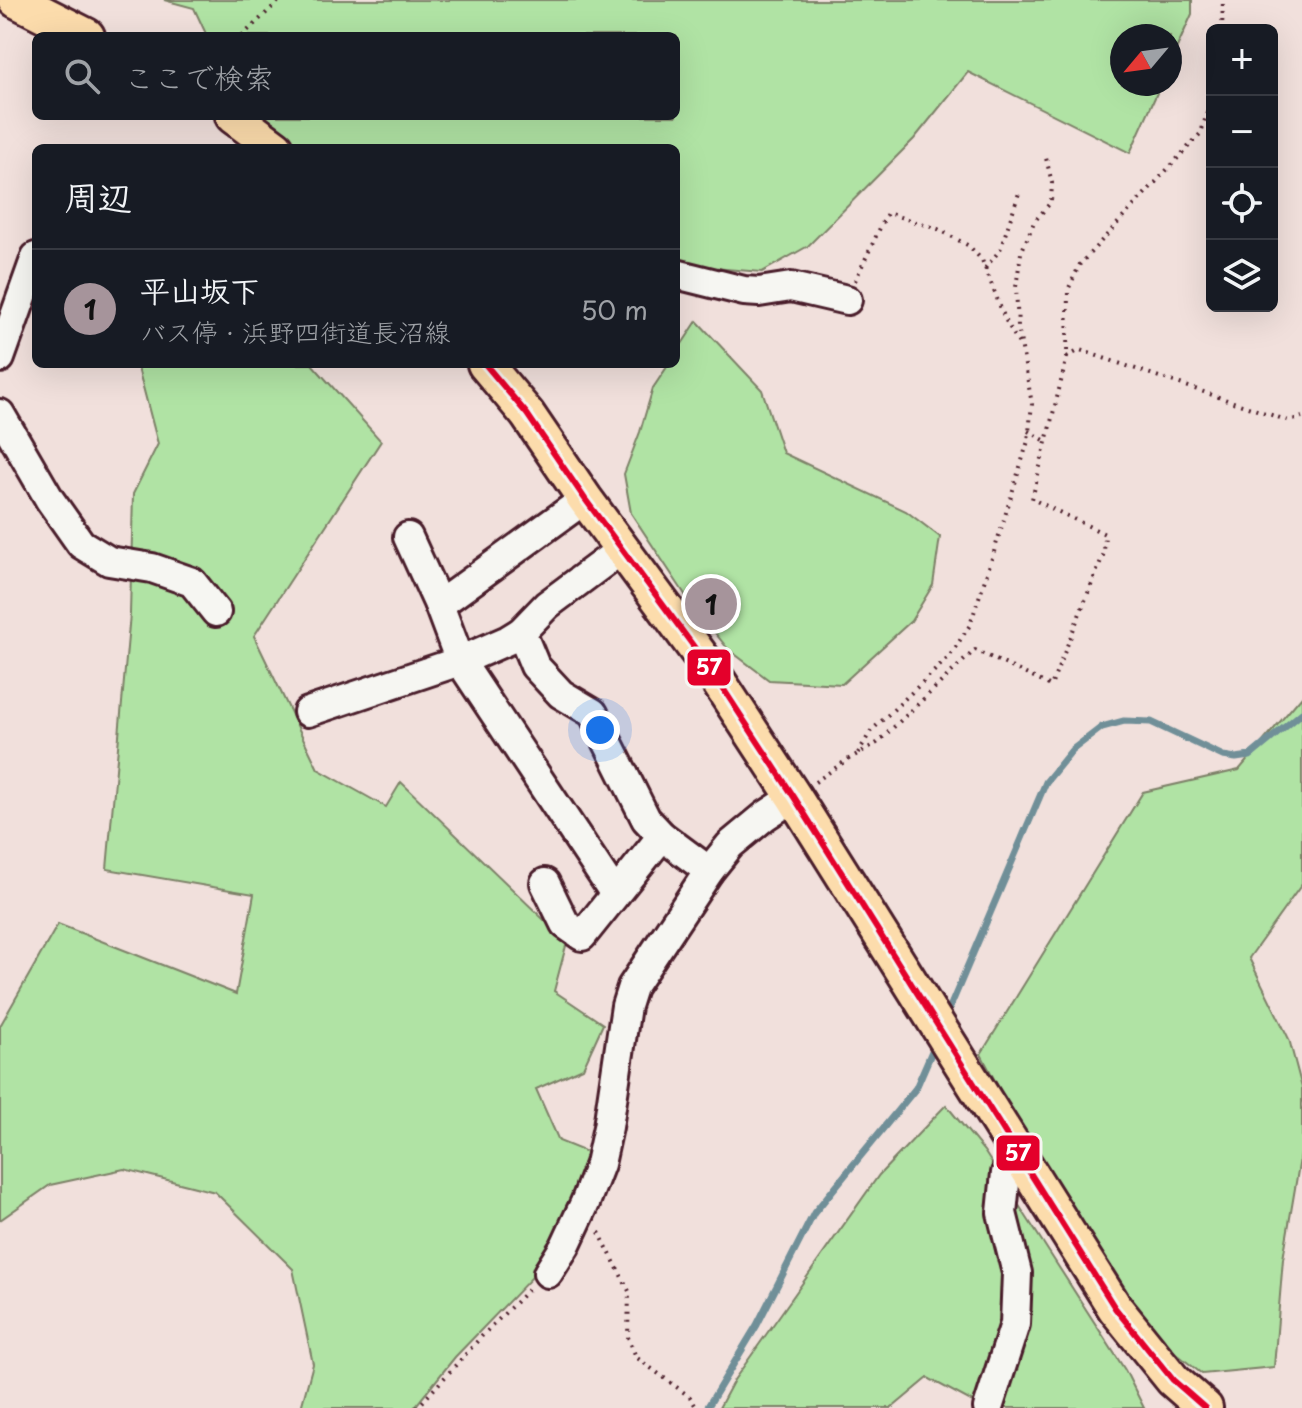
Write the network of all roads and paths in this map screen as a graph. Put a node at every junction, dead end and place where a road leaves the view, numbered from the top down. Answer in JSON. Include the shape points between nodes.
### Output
{"nodes":[{"id":1,"x":16,"y":0,"type":"edge"},
{"id":2,"x":280,"y":0,"type":"edge"},
{"id":3,"x":1223,"y":0,"type":"edge"},
{"id":4,"x":1222,"y":24,"type":"edge"},
{"id":5,"x":79,"y":32,"type":"edge"},
{"id":6,"x":246,"y":32,"type":"edge"},
{"id":7,"x":1206,"y":116,"type":"edge"},
{"id":8,"x":238,"y":120,"type":"edge"},
{"id":9,"x":271,"y":144,"type":"edge"},
{"id":10,"x":1046,"y":158,"type":"dead end"},
{"id":11,"x":1019,"y":193,"type":"dead end"},
{"id":12,"x":32,"y":268,"type":"edge"},
{"id":13,"x":985,"y":268,"type":"junction"},
{"id":14,"x":680,"y":275,"type":"edge"},
{"id":15,"x":847,"y":300,"type":"joint"},
{"id":16,"x":1022,"y":350,"type":"junction"},
{"id":17,"x":1067,"y":357,"type":"junction"},
{"id":18,"x":0,"y":358,"type":"edge"},
{"id":19,"x":488,"y":368,"type":"edge"},
{"id":20,"x":0,"y":414,"type":"edge"},
{"id":21,"x":1302,"y":417,"type":"edge"},
{"id":22,"x":1028,"y":431,"type":"junction"},
{"id":23,"x":1046,"y":441,"type":"junction"},
{"id":24,"x":585,"y":499,"type":"junction"},
{"id":25,"x":408,"y":537,"type":"dead end"},
{"id":26,"x":622,"y":549,"type":"junction"},
{"id":27,"x":439,"y":605,"type":"junction"},
{"id":28,"x":216,"y":612,"type":"dead end"},
{"id":29,"x":521,"y":632,"type":"junction"},
{"id":30,"x":460,"y":661,"type":"junction"},
{"id":31,"x":308,"y":712,"type":"dead end"},
{"id":32,"x":856,"y":755,"type":"junction"},
{"id":33,"x":794,"y":797,"type":"junction"},
{"id":34,"x":662,"y":836,"type":"junction"},
{"id":35,"x":709,"y":871,"type":"junction"},
{"id":36,"x":545,"y":883,"type":"dead end"},
{"id":37,"x":615,"y":894,"type":"junction"},
{"id":38,"x":1019,"y":1155,"type":"junction"},
{"id":39,"x":599,"y":1230,"type":"dead end"},
{"id":40,"x":548,"y":1273,"type":"joint"},
{"id":41,"x":417,"y":1408,"type":"edge"},
{"id":42,"x":695,"y":1408,"type":"edge"},
{"id":43,"x":988,"y":1408,"type":"edge"},
{"id":44,"x":1205,"y":1408,"type":"edge"}],
"edges":[{"from":1,"to":5,"type":"main road"},
{"from":2,"to":6,"type":"path"},
{"from":3,"to":4,"type":"path"},
{"from":7,"to":17,"type":"path","via":[[1201,133],[1080,264],[1068,290]]},
{"from":8,"to":9,"type":"main road"},
{"from":10,"to":16,"type":"path","via":[[1051,202],[1034,222],[1021,253],[1016,287]]},
{"from":11,"to":13,"type":"path","via":[[1000,250]]},
{"from":12,"to":18,"type":"street"},
{"from":13,"to":15,"type":"path","via":[[969,246],[938,229],[887,213]]},
{"from":13,"to":16,"type":"path"},
{"from":14,"to":15,"type":"street","via":[[744,291],[791,287]]},
{"from":16,"to":22,"type":"path","via":[[1032,404]]},
{"from":17,"to":21,"type":"path","via":[[1080,350],[1289,421]]},
{"from":17,"to":23,"type":"path"},
{"from":19,"to":24,"type":"main road"},
{"from":20,"to":28,"type":"street","via":[[81,544],[109,561],[192,582]]},
{"from":22,"to":23,"type":"path"},
{"from":22,"to":32,"type":"path","via":[[970,625],[949,657],[871,731]]},
{"from":23,"to":32,"type":"path","via":[[1032,499],[1105,534],[1104,553],[1051,686],[975,650],[877,743]]},
{"from":24,"to":26,"type":"main road"},
{"from":24,"to":27,"type":"street"},
{"from":25,"to":27,"type":"street"},
{"from":26,"to":29,"type":"street","via":[[547,605]]},
{"from":26,"to":33,"type":"main road","via":[[711,670]]},
{"from":27,"to":30,"type":"street"},
{"from":29,"to":30,"type":"street"},
{"from":29,"to":34,"type":"street","via":[[535,666],[561,694],[593,713],[646,819]]},
{"from":30,"to":31,"type":"street"},
{"from":30,"to":37,"type":"street"},
{"from":32,"to":33,"type":"path"},
{"from":33,"to":35,"type":"street","via":[[730,845]]},
{"from":33,"to":38,"type":"main road"},
{"from":34,"to":35,"type":"street"},
{"from":34,"to":37,"type":"street"},
{"from":35,"to":40,"type":"street","via":[[632,987],[600,1164]]},
{"from":36,"to":37,"type":"street","via":[[565,924],[582,936]]},
{"from":38,"to":43,"type":"street","via":[[1006,1173],[1002,1213],[1017,1273],[1015,1324]]},
{"from":38,"to":44,"type":"main road","via":[[1115,1308],[1173,1380]]},
{"from":39,"to":42,"type":"path","via":[[629,1291],[628,1337],[636,1357],[690,1397]]},
{"from":40,"to":41,"type":"path"}]}
